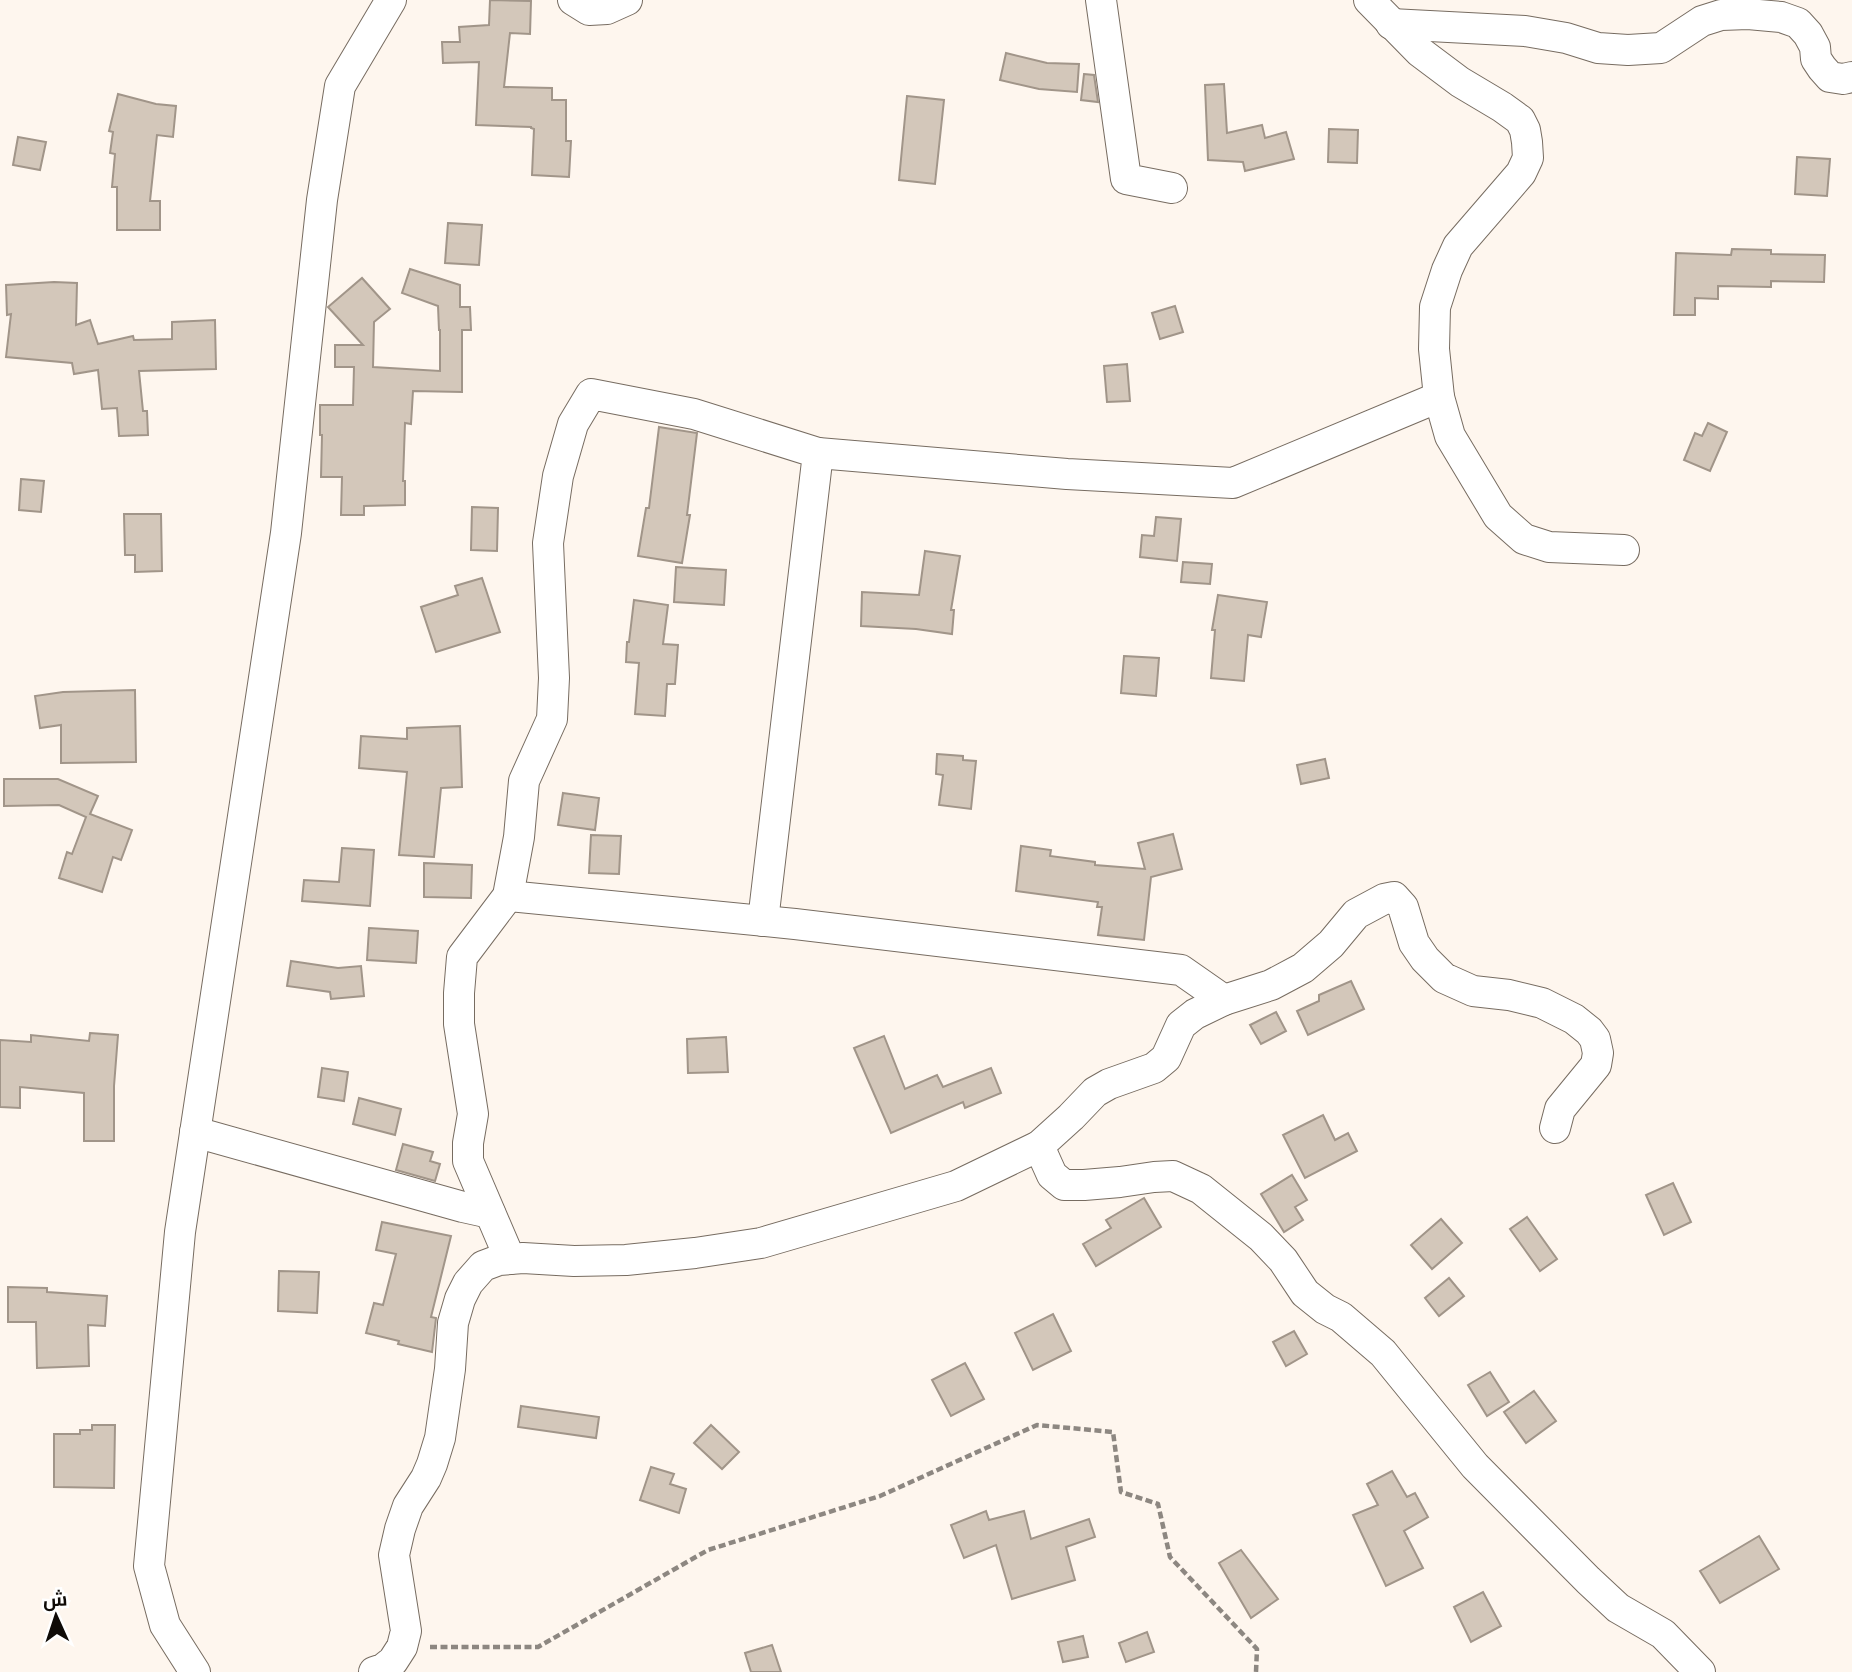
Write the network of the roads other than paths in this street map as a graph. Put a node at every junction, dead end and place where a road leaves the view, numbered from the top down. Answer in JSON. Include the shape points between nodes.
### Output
{"nodes":[{"id":1,"x":391,"y":0,"type":"edge"},
{"id":2,"x":573,"y":0,"type":"edge"},
{"id":3,"x":627,"y":0,"type":"edge"},
{"id":4,"x":1101,"y":0,"type":"edge"},
{"id":5,"x":1369,"y":0,"type":"edge"},
{"id":6,"x":1391,"y":24,"type":"junction"},
{"id":7,"x":1852,"y":77,"type":"edge"},
{"id":8,"x":1172,"y":188,"type":"dead end"},
{"id":9,"x":1440,"y":397,"type":"junction"},
{"id":10,"x":818,"y":453,"type":"junction"},
{"id":11,"x":1625,"y":550,"type":"dead end"},
{"id":12,"x":508,"y":896,"type":"junction"},
{"id":13,"x":763,"y":921,"type":"junction"},
{"id":14,"x":1224,"y":1000,"type":"junction"},
{"id":15,"x":1555,"y":1128,"type":"dead end"},
{"id":16,"x":195,"y":1132,"type":"junction"},
{"id":17,"x":1040,"y":1146,"type":"junction"},
{"id":18,"x":490,"y":1213,"type":"junction"},
{"id":19,"x":510,"y":1259,"type":"junction"},
{"id":20,"x":195,"y":1672,"type":"edge"},
{"id":21,"x":374,"y":1672,"type":"edge"},
{"id":22,"x":1700,"y":1672,"type":"edge"}],
"edges":[{"from":1,"to":16,"type":"street","via":[[340,86],[286,533]]},
{"from":2,"to":3,"type":"street","via":[[589,10],[607,9]]},
{"from":4,"to":8,"type":"street","via":[[1126,179]]},
{"from":5,"to":6,"type":"street"},
{"from":6,"to":7,"type":"street","via":[[1525,31],[1628,50],[1661,48],[1702,21],[1721,15],[1781,17],[1798,23],[1808,34],[1829,77]]},
{"from":6,"to":9,"type":"street","via":[[1460,82],[1520,120],[1527,142],[1528,158],[1521,173],[1458,246],[1447,270],[1435,307]]},
{"from":9,"to":10,"type":"street","via":[[1233,483]]},
{"from":9,"to":11,"type":"street","via":[[1450,436],[1473,477],[1498,516],[1524,539],[1549,547]]},
{"from":10,"to":12,"type":"street","via":[[694,414],[591,394],[573,424],[558,476],[548,543],[552,719],[524,781]]},
{"from":10,"to":13,"type":"street"},
{"from":12,"to":13,"type":"street"},
{"from":12,"to":18,"type":"street","via":[[463,957],[458,993],[458,1024],[473,1114],[468,1161]]},
{"from":13,"to":14,"type":"street","via":[[1181,970]]},
{"from":14,"to":15,"type":"street","via":[[1271,985],[1303,968],[1356,914],[1394,897],[1403,906],[1414,943],[1444,978],[1473,991],[1542,1003],[1574,1019],[1595,1039],[1596,1065],[1560,1109]]},
{"from":14,"to":17,"type":"street","via":[[1181,1025],[1166,1058],[1154,1068],[1094,1092]]},
{"from":16,"to":18,"type":"street"},
{"from":16,"to":20,"type":"street","via":[[180,1232],[149,1566],[165,1625]]},
{"from":17,"to":19,"type":"street","via":[[956,1186],[761,1243],[626,1260]]},
{"from":17,"to":22,"type":"street","via":[[1052,1175],[1064,1185],[1173,1176],[1201,1189],[1283,1259],[1305,1293],[1382,1353],[1475,1466],[1588,1580],[1618,1608],[1663,1634]]},
{"from":18,"to":19,"type":"street"},
{"from":19,"to":21,"type":"street","via":[[483,1266],[460,1299],[440,1437],[426,1478],[408,1506],[394,1555],[406,1631],[393,1661]]}]}
